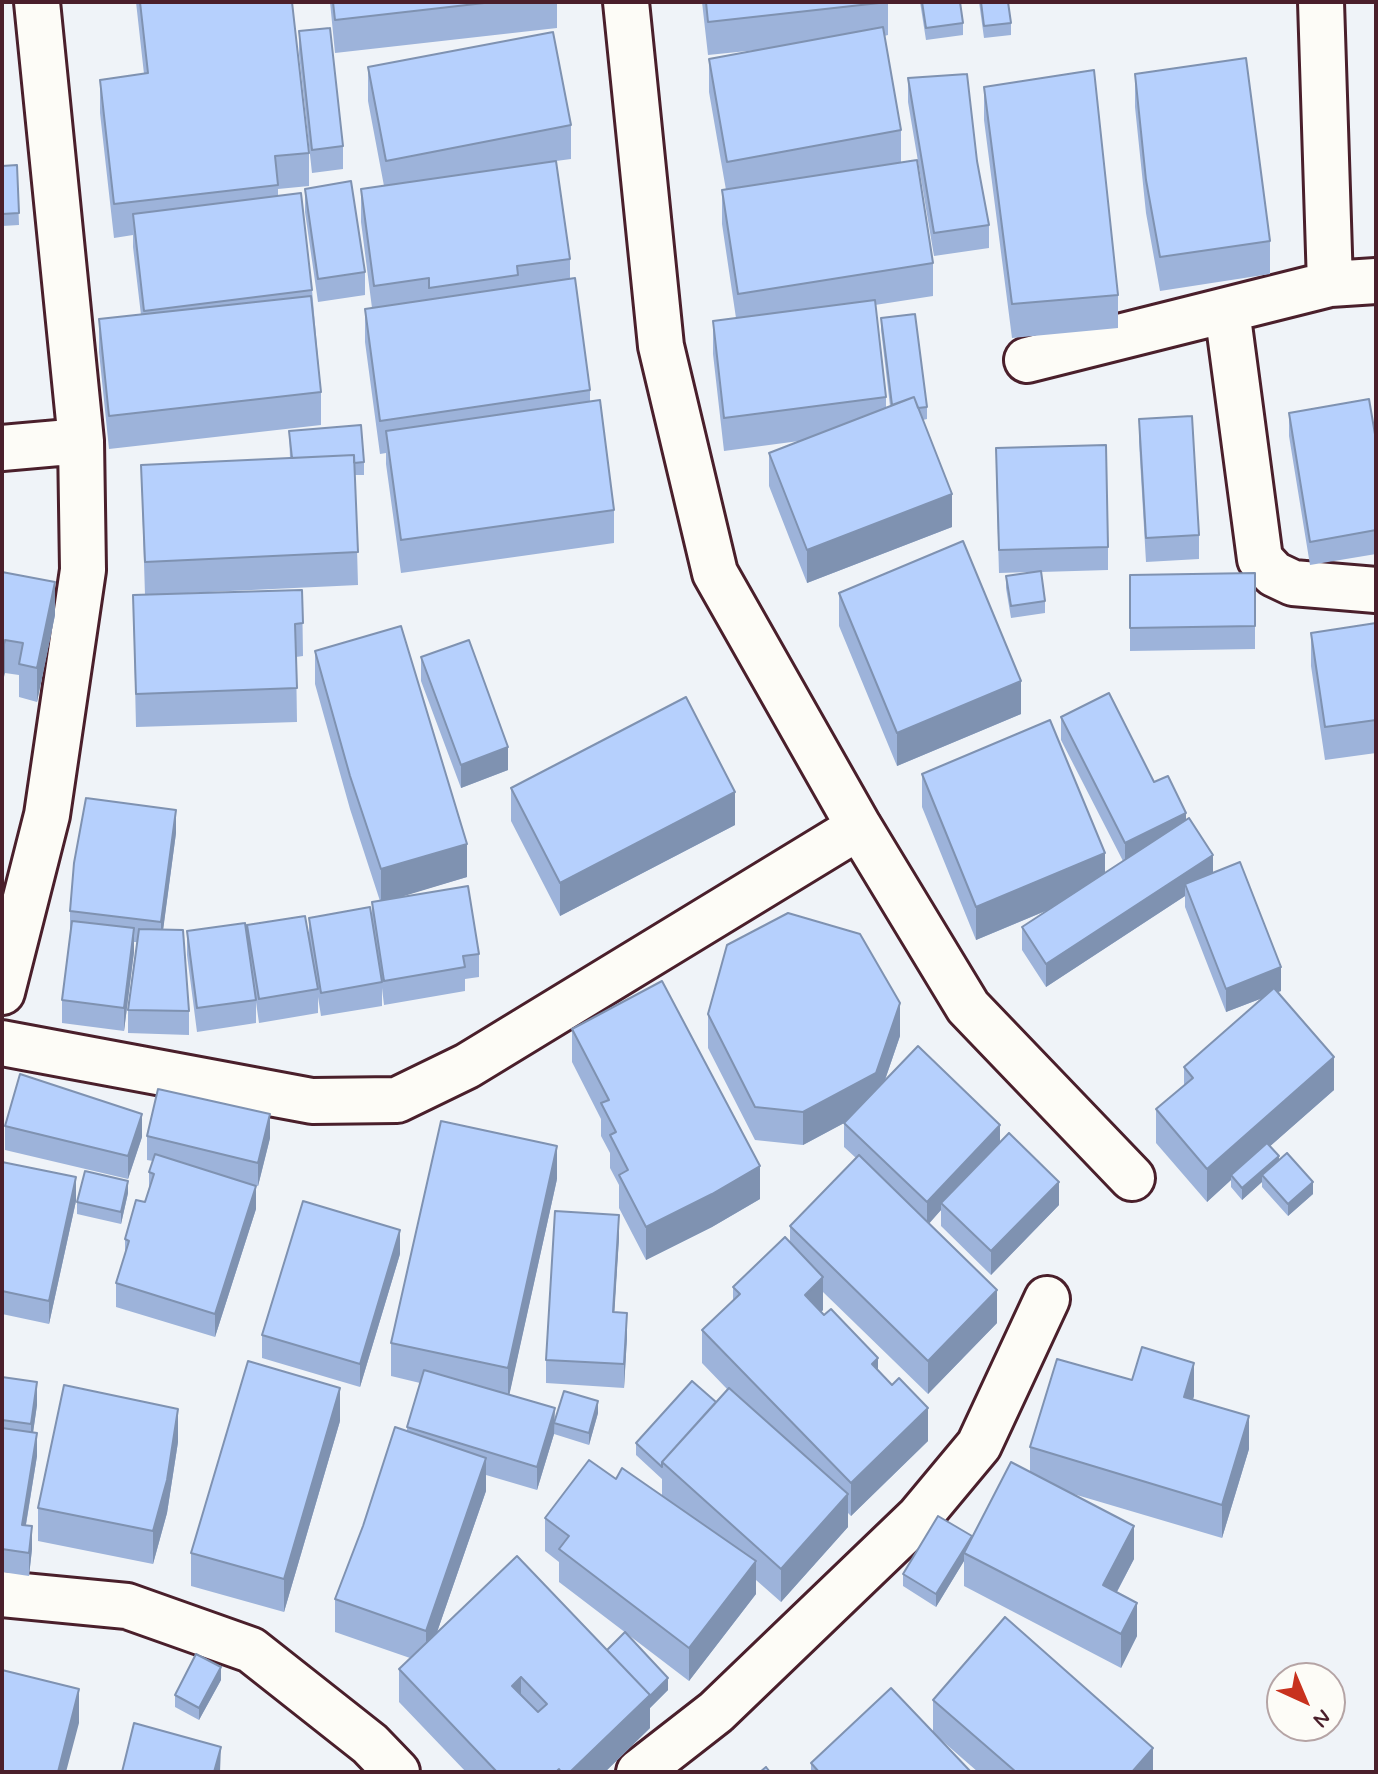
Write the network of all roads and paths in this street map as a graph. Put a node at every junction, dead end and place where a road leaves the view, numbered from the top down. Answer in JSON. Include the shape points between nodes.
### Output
{"nodes":[{"id":1,"x":37,"y":2,"type":"edge"},
{"id":2,"x":626,"y":2,"type":"edge"},
{"id":3,"x":1321,"y":2,"type":"edge"},
{"id":4,"x":1376,"y":281,"type":"edge"},
{"id":5,"x":1330,"y":284,"type":"junction"},
{"id":6,"x":1227,"y":310,"type":"junction"},
{"id":7,"x":1027,"y":360,"type":"dead end"},
{"id":8,"x":81,"y":441,"type":"junction"},
{"id":9,"x":2,"y":448,"type":"edge"},
{"id":10,"x":1376,"y":590,"type":"edge"},
{"id":11,"x":859,"y":827,"type":"junction"},
{"id":12,"x":2,"y":992,"type":"edge"},
{"id":13,"x":2,"y":1043,"type":"edge"},
{"id":14,"x":1132,"y":1178,"type":"dead end"},
{"id":15,"x":1047,"y":1299,"type":"dead end"},
{"id":16,"x":2,"y":1594,"type":"edge"},
{"id":17,"x":397,"y":1772,"type":"edge"},
{"id":18,"x":639,"y":1772,"type":"edge"}],
"edges":[{"from":1,"to":8,"type":"street"},
{"from":2,"to":11,"type":"street","via":[[661,346],[715,573]]},
{"from":3,"to":5,"type":"street"},
{"from":4,"to":5,"type":"street"},
{"from":5,"to":6,"type":"street"},
{"from":6,"to":7,"type":"street"},
{"from":6,"to":10,"type":"street","via":[[1260,559],[1293,583]]},
{"from":8,"to":9,"type":"street"},
{"from":8,"to":12,"type":"street","via":[[83,570],[47,815]]},
{"from":11,"to":13,"type":"street","via":[[467,1066],[397,1100],[312,1101]]},
{"from":11,"to":14,"type":"street","via":[[968,1007]]},
{"from":15,"to":18,"type":"street","via":[[979,1445],[919,1517],[716,1712]]},
{"from":16,"to":17,"type":"street","via":[[127,1606],[251,1650],[370,1744]]}]}
